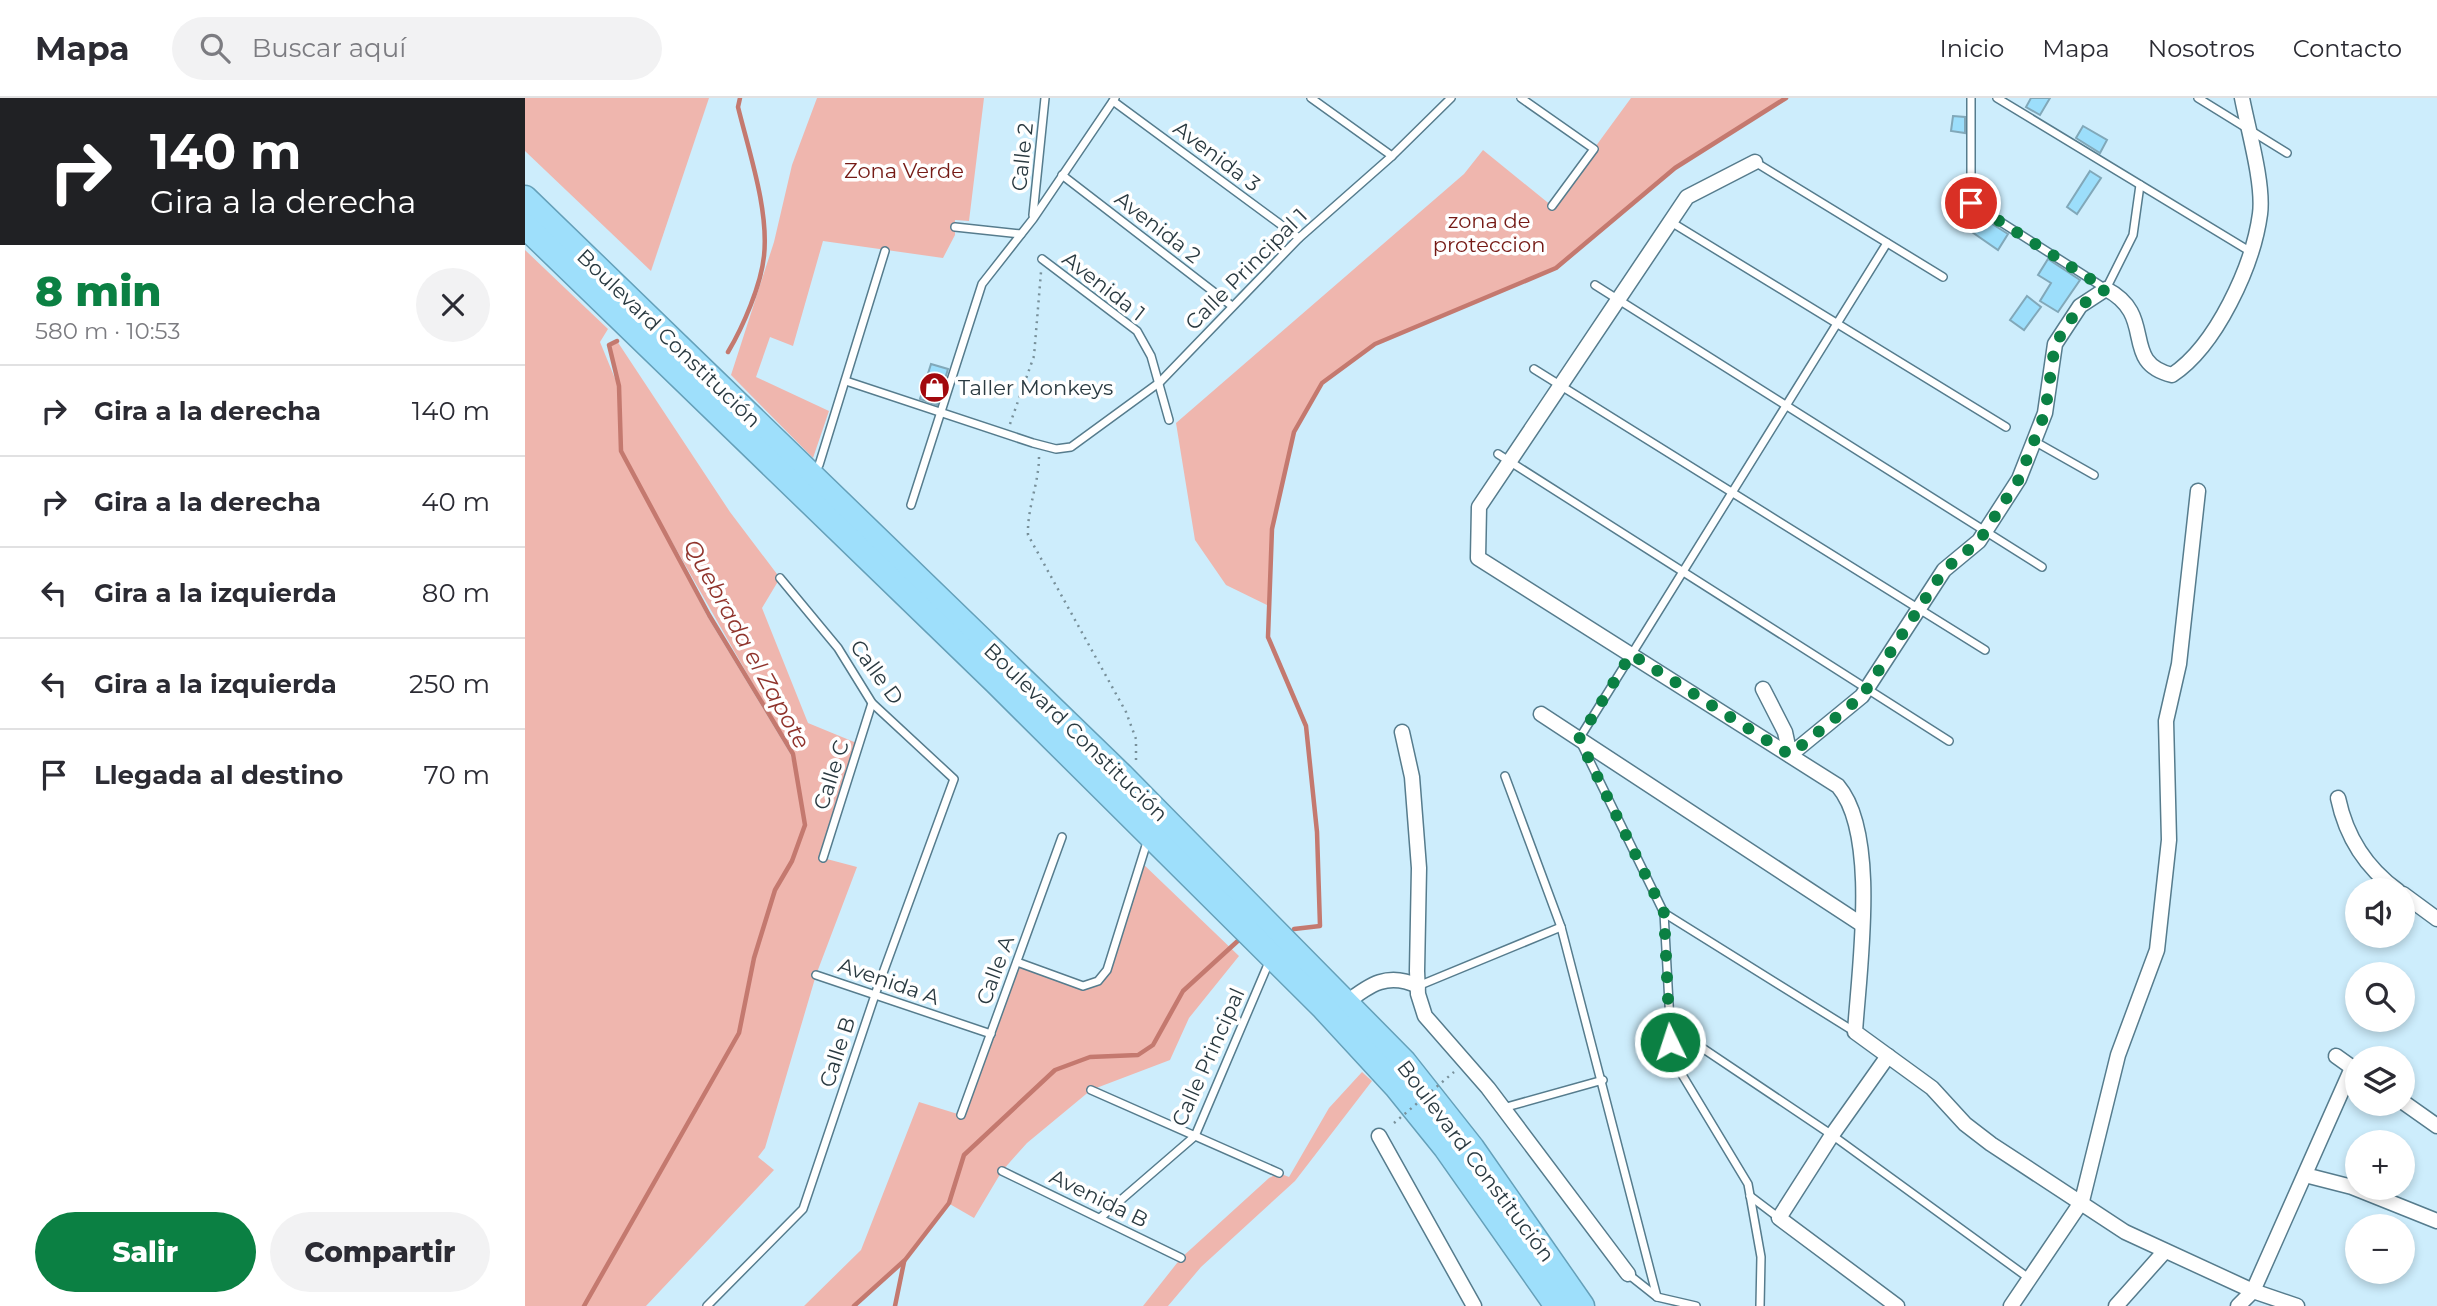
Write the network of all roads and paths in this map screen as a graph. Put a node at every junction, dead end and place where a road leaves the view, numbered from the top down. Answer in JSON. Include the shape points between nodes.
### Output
{"nodes":[{"id":1,"x":1045,"y":98,"type":"edge"},
{"id":2,"x":1311,"y":98,"type":"edge"},
{"id":3,"x":1451,"y":98,"type":"edge"},
{"id":4,"x":1521,"y":98,"type":"edge"},
{"id":5,"x":1971,"y":98,"type":"edge"},
{"id":6,"x":1997,"y":98,"type":"edge"},
{"id":7,"x":2199,"y":98,"type":"edge"},
{"id":8,"x":2242,"y":98,"type":"edge"},
{"id":9,"x":1114,"y":99,"type":"edge"},
{"id":10,"x":2249,"y":129,"type":"junction"},
{"id":11,"x":2287,"y":153,"type":"dead end"},
{"id":12,"x":1392,"y":156,"type":"junction"},
{"id":13,"x":1755,"y":162,"type":"joint"},
{"id":14,"x":1062,"y":175,"type":"junction"},
{"id":15,"x":2140,"y":185,"type":"junction"},
{"id":16,"x":525,"y":198,"type":"edge"},
{"id":17,"x":1552,"y":206,"type":"dead end"},
{"id":18,"x":1033,"y":219,"type":"junction"},
{"id":19,"x":1671,"y":222,"type":"junction"},
{"id":20,"x":525,"y":226,"type":"edge"},
{"id":21,"x":955,"y":227,"type":"dead end"},
{"id":22,"x":1021,"y":234,"type":"junction"},
{"id":23,"x":1299,"y":238,"type":"junction"},
{"id":24,"x":1887,"y":243,"type":"junction"},
{"id":25,"x":885,"y":251,"type":"dead end"},
{"id":26,"x":2251,"y":252,"type":"junction"},
{"id":27,"x":1042,"y":259,"type":"joint"},
{"id":28,"x":1943,"y":277,"type":"dead end"},
{"id":29,"x":1595,"y":285,"type":"dead end"},
{"id":30,"x":2106,"y":289,"type":"junction"},
{"id":31,"x":1618,"y":300,"type":"junction"},
{"id":32,"x":1233,"y":306,"type":"junction"},
{"id":33,"x":1837,"y":323,"type":"junction"},
{"id":34,"x":1534,"y":369,"type":"dead end"},
{"id":35,"x":846,"y":381,"type":"junction"},
{"id":36,"x":1160,"y":382,"type":"junction"},
{"id":37,"x":1560,"y":386,"type":"junction"},
{"id":38,"x":1786,"y":405,"type":"junction"},
{"id":39,"x":940,"y":413,"type":"junction"},
{"id":40,"x":1169,"y":420,"type":"dead end"},
{"id":41,"x":2006,"y":427,"type":"dead end"},
{"id":42,"x":2034,"y":441,"type":"junction"},
{"id":43,"x":1033,"y":443,"type":"junction"},
{"id":44,"x":1504,"y":458,"type":"junction"},
{"id":45,"x":819,"y":465,"type":"dead end"},
{"id":46,"x":2094,"y":475,"type":"dead end"},
{"id":47,"x":2199,"y":491,"type":"dead end"},
{"id":48,"x":1732,"y":492,"type":"junction"},
{"id":49,"x":911,"y":505,"type":"dead end"},
{"id":50,"x":1985,"y":532,"type":"junction"},
{"id":51,"x":2042,"y":567,"type":"dead end"},
{"id":52,"x":1683,"y":572,"type":"junction"},
{"id":53,"x":780,"y":578,"type":"dead end"},
{"id":54,"x":1920,"y":609,"type":"junction"},
{"id":55,"x":1985,"y":650,"type":"dead end"},
{"id":56,"x":1631,"y":654,"type":"junction"},
{"id":57,"x":1867,"y":689,"type":"junction"},
{"id":58,"x":1763,"y":690,"type":"dead end"},
{"id":59,"x":872,"y":703,"type":"junction"},
{"id":60,"x":1541,"y":714,"type":"dead end"},
{"id":61,"x":1402,"y":732,"type":"dead end"},
{"id":62,"x":1579,"y":739,"type":"junction"},
{"id":63,"x":1949,"y":741,"type":"dead end"},
{"id":64,"x":1790,"y":755,"type":"junction"},
{"id":65,"x":1505,"y":776,"type":"dead end"},
{"id":66,"x":954,"y":779,"type":"joint"},
{"id":67,"x":1135,"y":788,"type":"junction"},
{"id":68,"x":2338,"y":798,"type":"dead end"},
{"id":69,"x":1150,"y":835,"type":"junction"},
{"id":70,"x":1062,"y":837,"type":"dead end"},
{"id":71,"x":823,"y":858,"type":"dead end"},
{"id":72,"x":2382,"y":878,"type":"edge"},
{"id":73,"x":2415,"y":903,"type":"edge"},
{"id":74,"x":1664,"y":913,"type":"junction"},
{"id":75,"x":2437,"y":919,"type":"edge"},
{"id":76,"x":1861,"y":923,"type":"junction"},
{"id":77,"x":1561,"y":927,"type":"junction"},
{"id":78,"x":1271,"y":956,"type":"junction"},
{"id":79,"x":1017,"y":962,"type":"junction"},
{"id":80,"x":816,"y":975,"type":"dead end"},
{"id":81,"x":1418,"y":986,"type":"junction"},
{"id":82,"x":875,"y":995,"type":"junction"},
{"id":83,"x":1346,"y":1003,"type":"junction"},
{"id":84,"x":1668,"y":1025,"type":"junction"},
{"id":85,"x":1855,"y":1032,"type":"junction"},
{"id":86,"x":991,"y":1034,"type":"junction"},
{"id":87,"x":1888,"y":1056,"type":"junction"},
{"id":88,"x":2336,"y":1056,"type":"dead end"},
{"id":89,"x":2345,"y":1063,"type":"edge"},
{"id":90,"x":1454,"y":1072,"type":"dead end"},
{"id":91,"x":1603,"y":1080,"type":"junction"},
{"id":92,"x":2345,"y":1089,"type":"edge"},
{"id":93,"x":1091,"y":1090,"type":"dead end"},
{"id":94,"x":1503,"y":1108,"type":"junction"},
{"id":95,"x":2415,"y":1110,"type":"edge"},
{"id":96,"x":961,"y":1115,"type":"dead end"},
{"id":97,"x":1394,"y":1123,"type":"dead end"},
{"id":98,"x":2437,"y":1126,"type":"edge"},
{"id":99,"x":1832,"y":1135,"type":"junction"},
{"id":100,"x":1195,"y":1136,"type":"junction"},
{"id":101,"x":1378,"y":1136,"type":"dead end"},
{"id":102,"x":1002,"y":1171,"type":"dead end"},
{"id":103,"x":1279,"y":1174,"type":"dead end"},
{"id":104,"x":2305,"y":1175,"type":"junction"},
{"id":105,"x":1750,"y":1196,"type":"junction"},
{"id":106,"x":2082,"y":1201,"type":"junction"},
{"id":107,"x":1100,"y":1218,"type":"junction"},
{"id":108,"x":1779,"y":1218,"type":"junction"},
{"id":109,"x":2437,"y":1221,"type":"edge"},
{"id":110,"x":2165,"y":1251,"type":"junction"},
{"id":111,"x":1181,"y":1258,"type":"dead end"},
{"id":112,"x":1628,"y":1275,"type":"joint"},
{"id":113,"x":2029,"y":1279,"type":"junction"},
{"id":114,"x":2253,"y":1291,"type":"junction"},
{"id":115,"x":1657,"y":1297,"type":"junction"},
{"id":116,"x":707,"y":1306,"type":"edge"},
{"id":117,"x":1474,"y":1306,"type":"edge"},
{"id":118,"x":1557,"y":1306,"type":"edge"},
{"id":119,"x":1582,"y":1306,"type":"edge"},
{"id":120,"x":1696,"y":1306,"type":"edge"},
{"id":121,"x":1760,"y":1306,"type":"edge"},
{"id":122,"x":1898,"y":1306,"type":"edge"},
{"id":123,"x":2011,"y":1306,"type":"edge"},
{"id":124,"x":2116,"y":1306,"type":"edge"},
{"id":125,"x":2238,"y":1306,"type":"edge"},
{"id":126,"x":2297,"y":1306,"type":"edge"}],
"edges":[{"from":1,"to":18,"type":"lane","name":"Calle 2"},
{"from":2,"to":12,"type":"lane"},
{"from":3,"to":12,"type":"lane","name":"Calle Principal 1"},
{"from":4,"to":17,"type":"lane","via":[[1594,149]]},
{"from":5,"to":30,"type":"lane","via":[[1971,203]]},
{"from":6,"to":15,"type":"lane"},
{"from":7,"to":10,"type":"lane"},
{"from":8,"to":10,"type":"street"},
{"from":9,"to":14,"type":"lane"},
{"from":9,"to":23,"type":"lane","name":"Avenida 3"},
{"from":10,"to":11,"type":"lane"},
{"from":10,"to":26,"type":"street","via":[[2260,212]]},
{"from":12,"to":23,"type":"lane","name":"Calle Principal 1"},
{"from":13,"to":19,"type":"street","via":[[1687,197]]},
{"from":13,"to":24,"type":"lane"},
{"from":14,"to":18,"type":"lane"},
{"from":14,"to":32,"type":"lane","name":"Avenida 2"},
{"from":15,"to":26,"type":"lane"},
{"from":15,"to":30,"type":"lane","via":[[2133,234]]},
{"from":16,"to":67,"type":"highway","name":"Boulevard Constitución"},
{"from":18,"to":22,"type":"lane"},
{"from":19,"to":31,"type":"street"},
{"from":19,"to":33,"type":"lane"},
{"from":20,"to":69,"type":"highway","name":"Boulevard Constitución"},
{"from":21,"to":22,"type":"lane"},
{"from":22,"to":39,"type":"lane","via":[[982,284]]},
{"from":23,"to":32,"type":"lane","name":"Calle Principal 1"},
{"from":24,"to":28,"type":"lane"},
{"from":24,"to":33,"type":"lane"},
{"from":25,"to":35,"type":"lane"},
{"from":26,"to":30,"type":"street","via":[[2209,338],[2187,365],[2172,375],[2153,370],[2142,356],[2137,322],[2122,297]]},
{"from":27,"to":36,"type":"lane","name":"Avenida 1","via":[[1137,331]]},
{"from":27,"to":43,"type":"path","via":[[1034,356],[1009,422],[1015,432]]},
{"from":29,"to":31,"type":"lane"},
{"from":30,"to":42,"type":"street","via":[[2080,306],[2055,344],[2045,413]]},
{"from":31,"to":37,"type":"street"},
{"from":31,"to":38,"type":"lane"},
{"from":32,"to":36,"type":"lane","name":"Calle Principal 1"},
{"from":33,"to":38,"type":"lane"},
{"from":33,"to":41,"type":"lane"},
{"from":34,"to":37,"type":"lane"},
{"from":35,"to":39,"type":"lane"},
{"from":35,"to":45,"type":"lane"},
{"from":36,"to":40,"type":"lane","name":"Avenida 1"},
{"from":36,"to":43,"type":"lane","name":"Calle Principal 1","via":[[1071,447],[1056,449]]},
{"from":37,"to":44,"type":"street"},
{"from":37,"to":48,"type":"lane"},
{"from":38,"to":48,"type":"lane"},
{"from":38,"to":50,"type":"lane"},
{"from":39,"to":43,"type":"lane"},
{"from":39,"to":49,"type":"lane"},
{"from":42,"to":46,"type":"lane"},
{"from":42,"to":50,"type":"street","via":[[2019,479]]},
{"from":43,"to":67,"type":"path","via":[[1039,470],[1027,516],[1028,535],[1126,712],[1136,739]]},
{"from":44,"to":52,"type":"lane"},
{"from":44,"to":56,"type":"street","via":[[1479,507],[1478,558]]},
{"from":47,"to":106,"type":"street","via":[[2179,664],[2166,721],[2169,841],[2157,950],[2118,1055]]},
{"from":48,"to":52,"type":"lane"},
{"from":48,"to":54,"type":"lane"},
{"from":50,"to":51,"type":"lane"},
{"from":50,"to":54,"type":"street","via":[[1944,570]]},
{"from":52,"to":56,"type":"lane"},
{"from":52,"to":57,"type":"lane"},
{"from":53,"to":59,"type":"lane","name":"Calle D","via":[[838,648]]},
{"from":54,"to":55,"type":"lane"},
{"from":54,"to":57,"type":"street"},
{"from":56,"to":62,"type":"lane"},
{"from":56,"to":64,"type":"street"},
{"from":57,"to":63,"type":"lane"},
{"from":57,"to":64,"type":"street"},
{"from":58,"to":64,"type":"street","via":[[1786,732]]},
{"from":59,"to":66,"type":"lane","name":"Calle D"},
{"from":59,"to":71,"type":"lane","name":"Calle C"},
{"from":60,"to":62,"type":"street"},
{"from":61,"to":81,"type":"street","via":[[1412,777],[1419,869]]},
{"from":62,"to":74,"type":"lane"},
{"from":62,"to":76,"type":"street"},
{"from":64,"to":76,"type":"street","via":[[1838,786],[1850,800],[1863,856]]},
{"from":65,"to":77,"type":"lane"},
{"from":66,"to":82,"type":"lane","name":"Calle B"},
{"from":67,"to":83,"type":"highway","name":"Boulevard Constitución"},
{"from":68,"to":72,"type":"street","via":[[2344,823],[2361,855]]},
{"from":69,"to":78,"type":"highway","name":"Boulevard Constitución"},
{"from":69,"to":79,"type":"lane","via":[[1107,970],[1098,981],[1083,986]]},
{"from":70,"to":79,"type":"lane","name":"Calle A"},
{"from":73,"to":75,"type":"street"},
{"from":74,"to":84,"type":"lane"},
{"from":74,"to":85,"type":"lane"},
{"from":76,"to":85,"type":"street"},
{"from":77,"to":81,"type":"lane"},
{"from":77,"to":91,"type":"lane"},
{"from":78,"to":100,"type":"lane","name":"Calle Principal"},
{"from":78,"to":118,"type":"highway","name":"Boulevard Constitución","via":[[1395,1086],[1446,1148]]},
{"from":79,"to":86,"type":"lane","name":"Calle A"},
{"from":80,"to":82,"type":"lane","name":"Avenida A"},
{"from":81,"to":83,"type":"street","via":[[1387,978]]},
{"from":81,"to":94,"type":"street","via":[[1425,1016]]},
{"from":82,"to":86,"type":"lane","name":"Avenida A"},
{"from":82,"to":116,"type":"lane","name":"Calle B","via":[[803,1209]]},
{"from":83,"to":119,"type":"highway","name":"Boulevard Constitución","via":[[1404,1062],[1472,1148]]},
{"from":84,"to":99,"type":"lane"},
{"from":84,"to":105,"type":"lane","via":[[1672,1058],[1748,1184]]},
{"from":85,"to":87,"type":"street"},
{"from":86,"to":96,"type":"lane","name":"Calle A"},
{"from":87,"to":99,"type":"street"},
{"from":87,"to":106,"type":"street","via":[[1931,1088],[1982,1137]]},
{"from":88,"to":89,"type":"street"},
{"from":90,"to":97,"type":"path","bridge":true},
{"from":91,"to":94,"type":"lane"},
{"from":91,"to":115,"type":"lane"},
{"from":92,"to":104,"type":"street"},
{"from":93,"to":100,"type":"lane"},
{"from":94,"to":112,"type":"street"},
{"from":95,"to":98,"type":"street"},
{"from":99,"to":108,"type":"street"},
{"from":99,"to":113,"type":"lane"},
{"from":100,"to":103,"type":"lane"},
{"from":100,"to":107,"type":"lane","name":"Calle Principal"},
{"from":101,"to":117,"type":"street"},
{"from":102,"to":107,"type":"lane","name":"Avenida B"},
{"from":104,"to":109,"type":"street","via":[[2352,1186]]},
{"from":104,"to":114,"type":"street"},
{"from":105,"to":108,"type":"lane"},
{"from":105,"to":121,"type":"lane","via":[[1761,1257]]},
{"from":106,"to":110,"type":"street","via":[[2125,1232]]},
{"from":106,"to":113,"type":"street"},
{"from":107,"to":111,"type":"lane","name":"Avenida B"},
{"from":108,"to":122,"type":"street"},
{"from":110,"to":114,"type":"street"},
{"from":110,"to":124,"type":"street"},
{"from":112,"to":115,"type":"lane"},
{"from":113,"to":123,"type":"street"},
{"from":114,"to":125,"type":"street"},
{"from":114,"to":126,"type":"street"},
{"from":115,"to":120,"type":"lane"}]}
